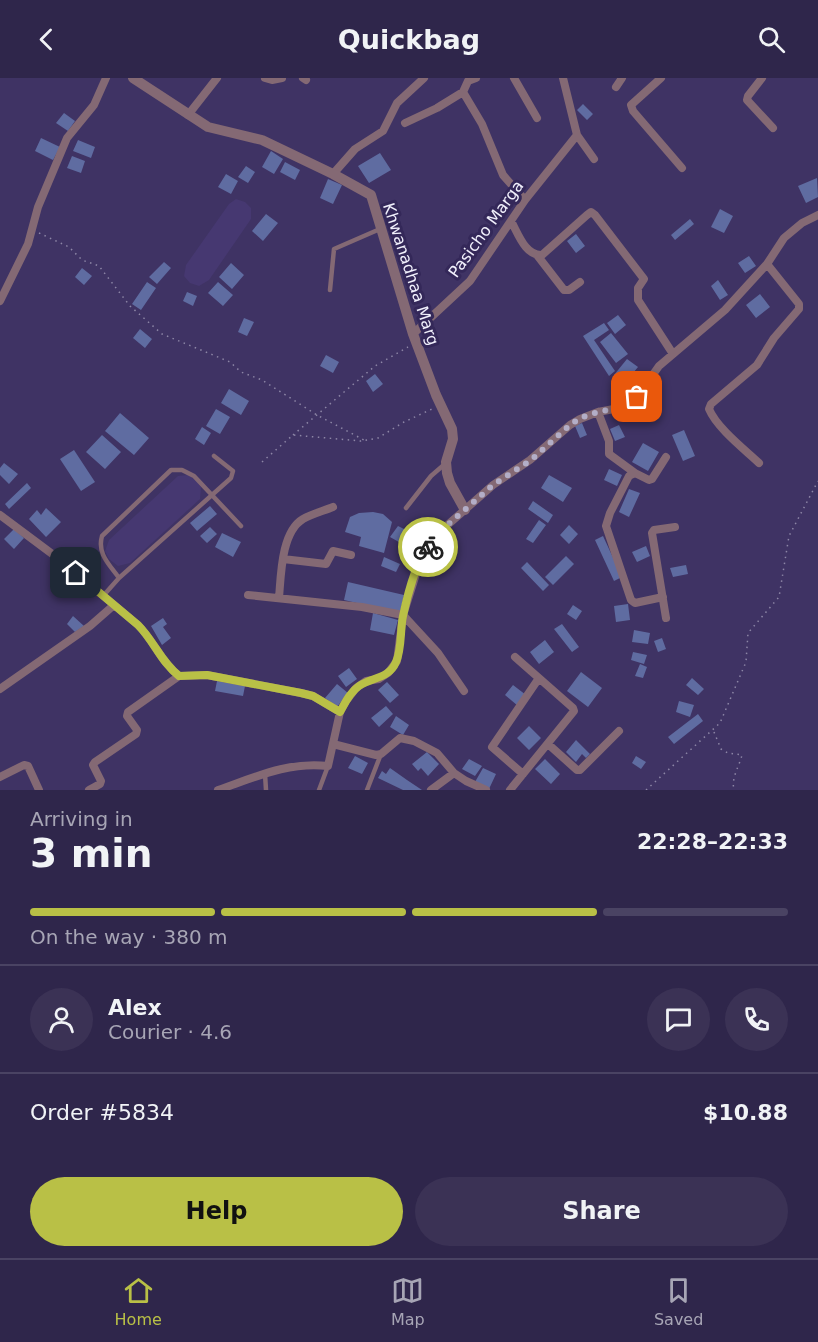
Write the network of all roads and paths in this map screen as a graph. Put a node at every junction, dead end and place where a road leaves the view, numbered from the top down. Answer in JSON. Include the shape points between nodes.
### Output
{"nodes":[{"id":1,"x":106,"y":78,"type":"edge"},
{"id":2,"x":133,"y":78,"type":"edge"},
{"id":3,"x":217,"y":78,"type":"edge"},
{"id":4,"x":265,"y":78,"type":"edge"},
{"id":5,"x":282,"y":78,"type":"edge"},
{"id":6,"x":424,"y":78,"type":"edge"},
{"id":7,"x":476,"y":78,"type":"edge"},
{"id":8,"x":514,"y":78,"type":"edge"},
{"id":9,"x":563,"y":78,"type":"edge"},
{"id":10,"x":622,"y":78,"type":"edge"},
{"id":11,"x":661,"y":78,"type":"edge"},
{"id":12,"x":762,"y":78,"type":"edge"},
{"id":13,"x":616,"y":87,"type":"dead end"},
{"id":14,"x":463,"y":92,"type":"junction"},
{"id":15,"x":188,"y":115,"type":"junction"},
{"id":16,"x":537,"y":118,"type":"dead end"},
{"id":17,"x":405,"y":123,"type":"dead end"},
{"id":18,"x":774,"y":128,"type":"dead end"},
{"id":19,"x":577,"y":135,"type":"junction"},
{"id":20,"x":594,"y":159,"type":"dead end"},
{"id":21,"x":682,"y":168,"type":"dead end"},
{"id":22,"x":333,"y":174,"type":"junction"},
{"id":23,"x":525,"y":200,"type":"junction"},
{"id":24,"x":818,"y":215,"type":"edge"},
{"id":25,"x":511,"y":221,"type":"junction"},
{"id":26,"x":380,"y":229,"type":"junction"},
{"id":27,"x":33,"y":230,"type":"junction"},
{"id":28,"x":537,"y":255,"type":"junction"},
{"id":29,"x":768,"y":264,"type":"junction"},
{"id":30,"x":580,"y":282,"type":"dead end"},
{"id":31,"x":330,"y":290,"type":"dead end"},
{"id":32,"x":0,"y":301,"type":"edge"},
{"id":33,"x":415,"y":338,"type":"junction"},
{"id":34,"x":673,"y":354,"type":"junction"},
{"id":35,"x":441,"y":404,"type":"junction"},
{"id":36,"x":598,"y":412,"type":"junction"},
{"id":37,"x":317,"y":415,"type":"junction"},
{"id":38,"x":292,"y":435,"type":"junction"},
{"id":39,"x":364,"y":440,"type":"junction"},
{"id":40,"x":214,"y":456,"type":"dead end"},
{"id":41,"x":666,"y":457,"type":"dead end"},
{"id":42,"x":262,"y":462,"type":"dead end"},
{"id":43,"x":446,"y":462,"type":"junction"},
{"id":44,"x":759,"y":463,"type":"dead end"},
{"id":45,"x":635,"y":472,"type":"junction"},
{"id":46,"x":818,"y":481,"type":"edge"},
{"id":47,"x":211,"y":495,"type":"junction"},
{"id":48,"x":333,"y":507,"type":"dead end"},
{"id":49,"x":406,"y":508,"type":"dead end"},
{"id":50,"x":465,"y":510,"type":"junction"},
{"id":51,"x":0,"y":515,"type":"edge"},
{"id":52,"x":241,"y":526,"type":"dead end"},
{"id":53,"x":675,"y":527,"type":"dead end"},
{"id":54,"x":351,"y":555,"type":"dead end"},
{"id":55,"x":283,"y":559,"type":"junction"},
{"id":56,"x":119,"y":578,"type":"junction"},
{"id":57,"x":248,"y":595,"type":"dead end"},
{"id":58,"x":104,"y":596,"type":"junction"},
{"id":59,"x":663,"y":597,"type":"junction"},
{"id":60,"x":279,"y":598,"type":"junction"},
{"id":61,"x":114,"y":604,"type":"junction"},
{"id":62,"x":403,"y":615,"type":"junction"},
{"id":63,"x":666,"y":618,"type":"dead end"},
{"id":64,"x":515,"y":657,"type":"dead end"},
{"id":65,"x":179,"y":676,"type":"junction"},
{"id":66,"x":539,"y":678,"type":"junction"},
{"id":67,"x":0,"y":689,"type":"edge"},
{"id":68,"x":464,"y":691,"type":"dead end"},
{"id":69,"x":340,"y":712,"type":"junction"},
{"id":70,"x":619,"y":730,"type":"dead end"},
{"id":71,"x":714,"y":732,"type":"dead end"},
{"id":72,"x":333,"y":744,"type":"junction"},
{"id":73,"x":548,"y":744,"type":"junction"},
{"id":74,"x":381,"y":754,"type":"junction"},
{"id":75,"x":328,"y":766,"type":"junction"},
{"id":76,"x":454,"y":773,"type":"junction"},
{"id":77,"x":265,"y":774,"type":"junction"},
{"id":78,"x":523,"y":774,"type":"junction"},
{"id":79,"x":0,"y":777,"type":"edge"},
{"id":80,"x":39,"y":790,"type":"edge"},
{"id":81,"x":89,"y":790,"type":"edge"},
{"id":82,"x":218,"y":790,"type":"edge"},
{"id":83,"x":266,"y":790,"type":"edge"},
{"id":84,"x":319,"y":790,"type":"edge"},
{"id":85,"x":367,"y":790,"type":"edge"},
{"id":86,"x":431,"y":790,"type":"edge"},
{"id":87,"x":486,"y":790,"type":"edge"},
{"id":88,"x":510,"y":790,"type":"edge"},
{"id":89,"x":645,"y":790,"type":"edge"},
{"id":90,"x":734,"y":790,"type":"edge"}],
"edges":[{"from":1,"to":27,"type":"street","via":[[93,105],[67,138],[38,207]]},
{"from":2,"to":15,"type":"street","name":"Khwanadhaa Marg"},
{"from":3,"to":15,"type":"street"},
{"from":4,"to":5,"type":"street"},
{"from":6,"to":22,"type":"street","via":[[397,103],[383,132],[355,149]]},
{"from":7,"to":14,"type":"street","via":[[468,81]]},
{"from":8,"to":16,"type":"street"},
{"from":9,"to":19,"type":"street"},
{"from":10,"to":13,"type":"street"},
{"from":11,"to":21,"type":"street","via":[[631,105]]},
{"from":12,"to":18,"type":"street","via":[[747,100]]},
{"from":14,"to":17,"type":"street"},
{"from":14,"to":23,"type":"street","via":[[482,124],[503,175]]},
{"from":15,"to":22,"type":"street","name":"Khwanadhaa Marg","via":[[208,127],[262,140]]},
{"from":19,"to":20,"type":"street"},
{"from":19,"to":23,"type":"street","name":"Pasicho Marga"},
{"from":22,"to":26,"type":"street","name":"Khwanadhaa Marg","via":[[371,195]]},
{"from":23,"to":25,"type":"street","name":"Pasicho Marga"},
{"from":24,"to":29,"type":"street","via":[[784,238]]},
{"from":25,"to":28,"type":"street","via":[[526,248]]},
{"from":25,"to":33,"type":"street","name":"Pasicho Marga","via":[[470,281]]},
{"from":26,"to":31,"type":"lane","via":[[334,249]]},
{"from":26,"to":33,"type":"street","name":"Khwanadhaa Marg"},
{"from":27,"to":32,"type":"street"},
{"from":27,"to":37,"type":"path","via":[[99,266],[130,306],[162,334],[230,362],[240,372],[262,380]]},
{"from":28,"to":30,"type":"street","via":[[564,290]]},
{"from":28,"to":34,"type":"street","via":[[542,255],[591,212],[644,279],[638,288],[638,300]]},
{"from":29,"to":34,"type":"street","via":[[725,310]]},
{"from":29,"to":44,"type":"street","via":[[799,309],[757,365],[709,409]]},
{"from":33,"to":35,"type":"street","name":"Khwanadhaa Marg"},
{"from":33,"to":37,"type":"path"},
{"from":34,"to":36,"type":"street","via":[[658,366],[637,397],[619,408]]},
{"from":35,"to":39,"type":"path","via":[[378,438]]},
{"from":35,"to":43,"type":"street","name":"Khwanadhaa Marg","via":[[453,439]]},
{"from":36,"to":45,"type":"street","via":[[609,441],[609,454]]},
{"from":36,"to":50,"type":"street","via":[[570,425]]},
{"from":37,"to":38,"type":"path"},
{"from":37,"to":39,"type":"path"},
{"from":38,"to":39,"type":"path"},
{"from":38,"to":42,"type":"path"},
{"from":40,"to":47,"type":"lane","via":[[233,471],[231,478]]},
{"from":41,"to":45,"type":"street","via":[[649,480]]},
{"from":43,"to":49,"type":"lane"},
{"from":43,"to":50,"type":"street","name":"Khwanadhaa Marg","via":[[450,483]]},
{"from":45,"to":59,"type":"street","via":[[629,476],[606,526],[631,600],[635,603]]},
{"from":46,"to":89,"type":"path","via":[[789,536],[779,597],[748,633],[746,662],[720,723]]},
{"from":47,"to":52,"type":"lane"},
{"from":47,"to":56,"type":"lane"},
{"from":47,"to":56,"type":"lane","via":[[194,476],[171,470],[102,537],[101,553]]},
{"from":48,"to":55,"type":"street","via":[[301,520],[291,532]]},
{"from":50,"to":62,"type":"street","via":[[423,552]]},
{"from":51,"to":58,"type":"street"},
{"from":53,"to":59,"type":"street","via":[[652,532]]},
{"from":54,"to":55,"type":"street","via":[[333,551],[326,564]]},
{"from":55,"to":60,"type":"street"},
{"from":56,"to":58,"type":"lane"},
{"from":57,"to":60,"type":"street"},
{"from":58,"to":61,"type":"street"},
{"from":59,"to":63,"type":"street"},
{"from":60,"to":62,"type":"street"},
{"from":61,"to":65,"type":"street","via":[[147,634],[165,663]]},
{"from":61,"to":67,"type":"street","via":[[90,626]]},
{"from":62,"to":68,"type":"street","via":[[438,653]]},
{"from":62,"to":69,"type":"street","via":[[397,661],[392,669],[356,688]]},
{"from":64,"to":66,"type":"street"},
{"from":65,"to":69,"type":"street","via":[[207,675],[301,693]]},
{"from":65,"to":81,"type":"street","via":[[128,712],[136,734],[94,762],[101,781]]},
{"from":66,"to":73,"type":"street","via":[[574,711]]},
{"from":66,"to":78,"type":"street","via":[[492,747]]},
{"from":69,"to":72,"type":"street"},
{"from":70,"to":73,"type":"street","via":[[580,770]]},
{"from":71,"to":90,"type":"path","via":[[721,749],[742,755],[734,775]]},
{"from":72,"to":74,"type":"street"},
{"from":72,"to":75,"type":"street"},
{"from":73,"to":78,"type":"street"},
{"from":74,"to":76,"type":"street","via":[[400,738],[407,739],[436,753]]},
{"from":74,"to":85,"type":"lane"},
{"from":75,"to":77,"type":"street","via":[[294,765]]},
{"from":75,"to":84,"type":"lane"},
{"from":76,"to":86,"type":"street"},
{"from":76,"to":87,"type":"street"},
{"from":77,"to":82,"type":"street"},
{"from":77,"to":83,"type":"lane"},
{"from":78,"to":88,"type":"street"},
{"from":79,"to":80,"type":"street","via":[[28,766]]}]}
